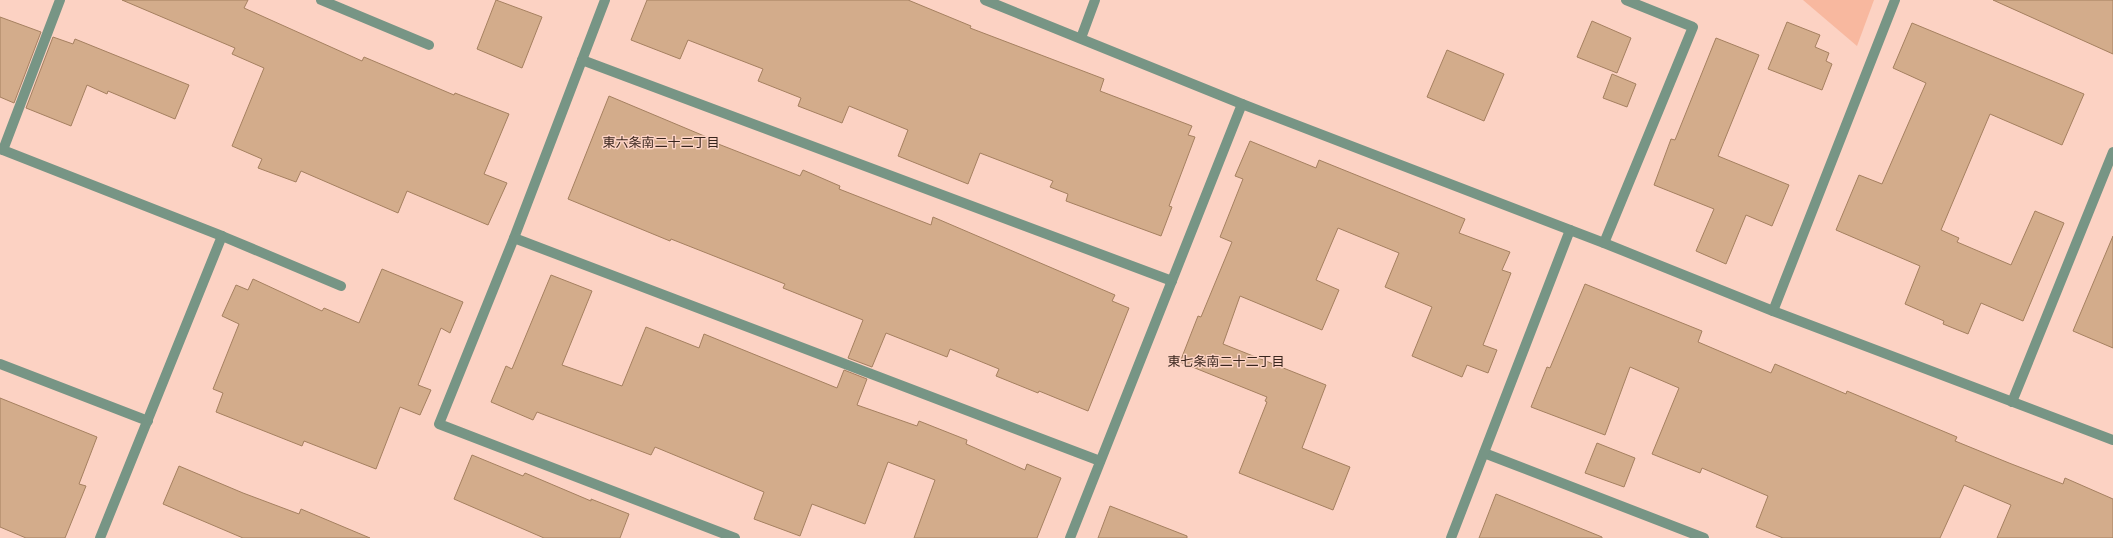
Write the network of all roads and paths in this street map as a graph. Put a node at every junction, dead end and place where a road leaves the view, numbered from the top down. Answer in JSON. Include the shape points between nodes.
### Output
{"nodes":[{"id":1,"x":60,"y":0,"type":"edge"},
{"id":2,"x":321,"y":0,"type":"edge"},
{"id":3,"x":605,"y":0,"type":"edge"},
{"id":4,"x":985,"y":0,"type":"edge"},
{"id":5,"x":1096,"y":0,"type":"edge"},
{"id":6,"x":1626,"y":0,"type":"edge"},
{"id":7,"x":1895,"y":0,"type":"edge"},
{"id":8,"x":1081,"y":38,"type":"junction"},
{"id":9,"x":429,"y":45,"type":"dead end"},
{"id":10,"x":582,"y":60,"type":"junction"},
{"id":11,"x":1242,"y":104,"type":"junction"},
{"id":12,"x":1,"y":149,"type":"edge"},
{"id":13,"x":2113,"y":152,"type":"edge"},
{"id":14,"x":1570,"y":230,"type":"junction"},
{"id":15,"x":222,"y":236,"type":"junction"},
{"id":16,"x":514,"y":238,"type":"junction"},
{"id":17,"x":1604,"y":243,"type":"junction"},
{"id":18,"x":1172,"y":281,"type":"junction"},
{"id":19,"x":341,"y":286,"type":"dead end"},
{"id":20,"x":1773,"y":311,"type":"junction"},
{"id":21,"x":0,"y":364,"type":"edge"},
{"id":22,"x":2012,"y":402,"type":"junction"},
{"id":23,"x":148,"y":421,"type":"junction"},
{"id":24,"x":2113,"y":440,"type":"edge"},
{"id":25,"x":1484,"y":453,"type":"junction"},
{"id":26,"x":1100,"y":461,"type":"junction"},
{"id":27,"x":100,"y":538,"type":"edge"},
{"id":28,"x":734,"y":538,"type":"edge"},
{"id":29,"x":1070,"y":538,"type":"edge"},
{"id":30,"x":1451,"y":538,"type":"edge"},
{"id":31,"x":1704,"y":538,"type":"edge"}],
"edges":[{"from":1,"to":12,"type":"street"},
{"from":2,"to":9,"type":"street"},
{"from":3,"to":10,"type":"street"},
{"from":4,"to":8,"type":"street"},
{"from":5,"to":8,"type":"street"},
{"from":6,"to":17,"type":"street","via":[[1693,27]]},
{"from":7,"to":20,"type":"street"},
{"from":8,"to":11,"type":"street"},
{"from":10,"to":16,"type":"street"},
{"from":10,"to":18,"type":"street"},
{"from":11,"to":14,"type":"street"},
{"from":11,"to":18,"type":"street"},
{"from":12,"to":15,"type":"street"},
{"from":13,"to":22,"type":"street"},
{"from":14,"to":17,"type":"street"},
{"from":14,"to":25,"type":"street"},
{"from":15,"to":19,"type":"street"},
{"from":15,"to":23,"type":"street"},
{"from":16,"to":26,"type":"street"},
{"from":16,"to":28,"type":"street","via":[[439,424]]},
{"from":17,"to":20,"type":"street"},
{"from":18,"to":26,"type":"street"},
{"from":20,"to":22,"type":"street"},
{"from":21,"to":23,"type":"street"},
{"from":22,"to":24,"type":"street"},
{"from":23,"to":27,"type":"street"},
{"from":25,"to":30,"type":"street"},
{"from":25,"to":31,"type":"street"},
{"from":26,"to":29,"type":"street"}]}
